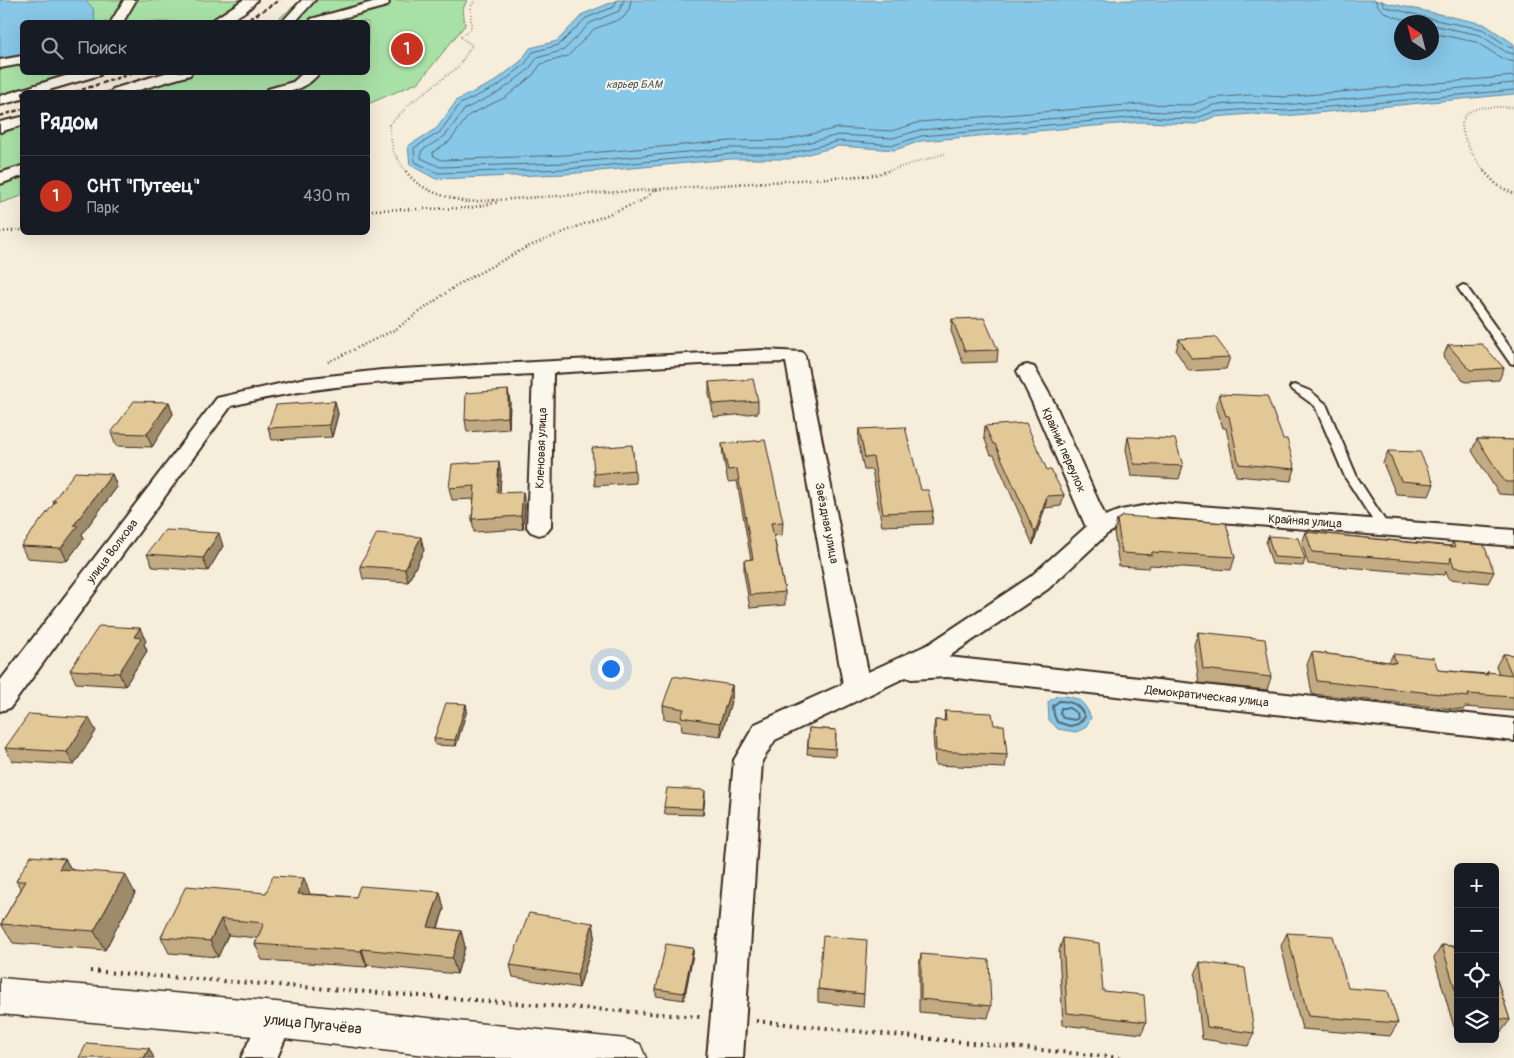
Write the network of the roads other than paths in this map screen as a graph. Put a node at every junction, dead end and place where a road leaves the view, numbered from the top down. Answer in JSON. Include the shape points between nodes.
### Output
{"nodes":[{"id":1,"x":130,"y":0,"type":"edge"},
{"id":2,"x":251,"y":0,"type":"edge"},
{"id":3,"x":310,"y":0,"type":"edge"},
{"id":4,"x":385,"y":2,"type":"edge"},
{"id":5,"x":118,"y":20,"type":"edge"},
{"id":6,"x":219,"y":20,"type":"edge"},
{"id":7,"x":290,"y":20,"type":"edge"},
{"id":8,"x":323,"y":20,"type":"edge"},
{"id":9,"x":370,"y":21,"type":"edge"},
{"id":10,"x":20,"y":60,"type":"edge"},
{"id":11,"x":0,"y":64,"type":"edge"},
{"id":12,"x":85,"y":75,"type":"edge"},
{"id":13,"x":175,"y":75,"type":"edge"},
{"id":14,"x":311,"y":75,"type":"edge"},
{"id":15,"x":301,"y":89,"type":"edge"},
{"id":16,"x":35,"y":90,"type":"edge"},
{"id":17,"x":125,"y":90,"type":"edge"},
{"id":18,"x":20,"y":95,"type":"edge"},
{"id":19,"x":0,"y":101,"type":"edge"},
{"id":20,"x":20,"y":122,"type":"edge"},
{"id":21,"x":0,"y":127,"type":"edge"},
{"id":22,"x":20,"y":173,"type":"edge"},
{"id":23,"x":0,"y":179,"type":"edge"},
{"id":24,"x":1463,"y":288,"type":"dead end"},
{"id":25,"x":1514,"y":361,"type":"edge"},
{"id":26,"x":543,"y":368,"type":"junction"},
{"id":27,"x":1027,"y":371,"type":"dead end"},
{"id":28,"x":1294,"y":388,"type":"dead end"},
{"id":29,"x":539,"y":527,"type":"dead end"},
{"id":30,"x":1383,"y":527,"type":"junction"},
{"id":31,"x":1099,"y":529,"type":"junction"},
{"id":32,"x":1514,"y":538,"type":"edge"},
{"id":33,"x":899,"y":670,"type":"junction"},
{"id":34,"x":858,"y":690,"type":"junction"},
{"id":35,"x":0,"y":700,"type":"edge"},
{"id":36,"x":1514,"y":730,"type":"edge"},
{"id":37,"x":0,"y":996,"type":"edge"},
{"id":38,"x":276,"y":1020,"type":"junction"},
{"id":39,"x":259,"y":1058,"type":"edge"},
{"id":40,"x":626,"y":1058,"type":"edge"},
{"id":41,"x":725,"y":1058,"type":"edge"}],
"edges":[{"from":1,"to":5,"type":"street"},
{"from":2,"to":6,"type":"street"},
{"from":3,"to":7,"type":"street"},
{"from":4,"to":8,"type":"street"},
{"from":4,"to":9,"type":"street"},
{"from":10,"to":11,"type":"street"},
{"from":12,"to":16,"type":"street"},
{"from":13,"to":17,"type":"street"},
{"from":14,"to":15,"type":"street"},
{"from":18,"to":19,"type":"street"},
{"from":20,"to":21,"type":"street"},
{"from":22,"to":23,"type":"street"},
{"from":24,"to":25,"type":"lane"},
{"from":26,"to":29,"type":"street","name":"Кленовая улица"},
{"from":26,"to":34,"type":"street","name":"Звёздная улица","via":[[746,354],[795,356]]},
{"from":26,"to":35,"type":"street","name":"улица Волкова","via":[[329,382],[224,402]]},
{"from":27,"to":31,"type":"street","name":"Крайний переулок"},
{"from":28,"to":30,"type":"lane","via":[[1320,404],[1351,477]]},
{"from":30,"to":31,"type":"street","name":"Крайняя улица","via":[[1160,510],[1121,517]]},
{"from":30,"to":32,"type":"street","name":"Крайняя улица"},
{"from":31,"to":33,"type":"street","name":"Крайняя улица","via":[[1039,583],[938,651]]},
{"from":33,"to":34,"type":"street","name":"Крайняя улица"},
{"from":33,"to":36,"type":"street","name":"Демократическая улица","via":[[947,666]]},
{"from":34,"to":41,"type":"street","name":"Крайняя улица","via":[[765,732],[748,760]]},
{"from":37,"to":38,"type":"street","name":"улица Пугачёва"},
{"from":38,"to":39,"type":"street"},
{"from":38,"to":40,"type":"street","name":"улица Пугачёва"}]}
